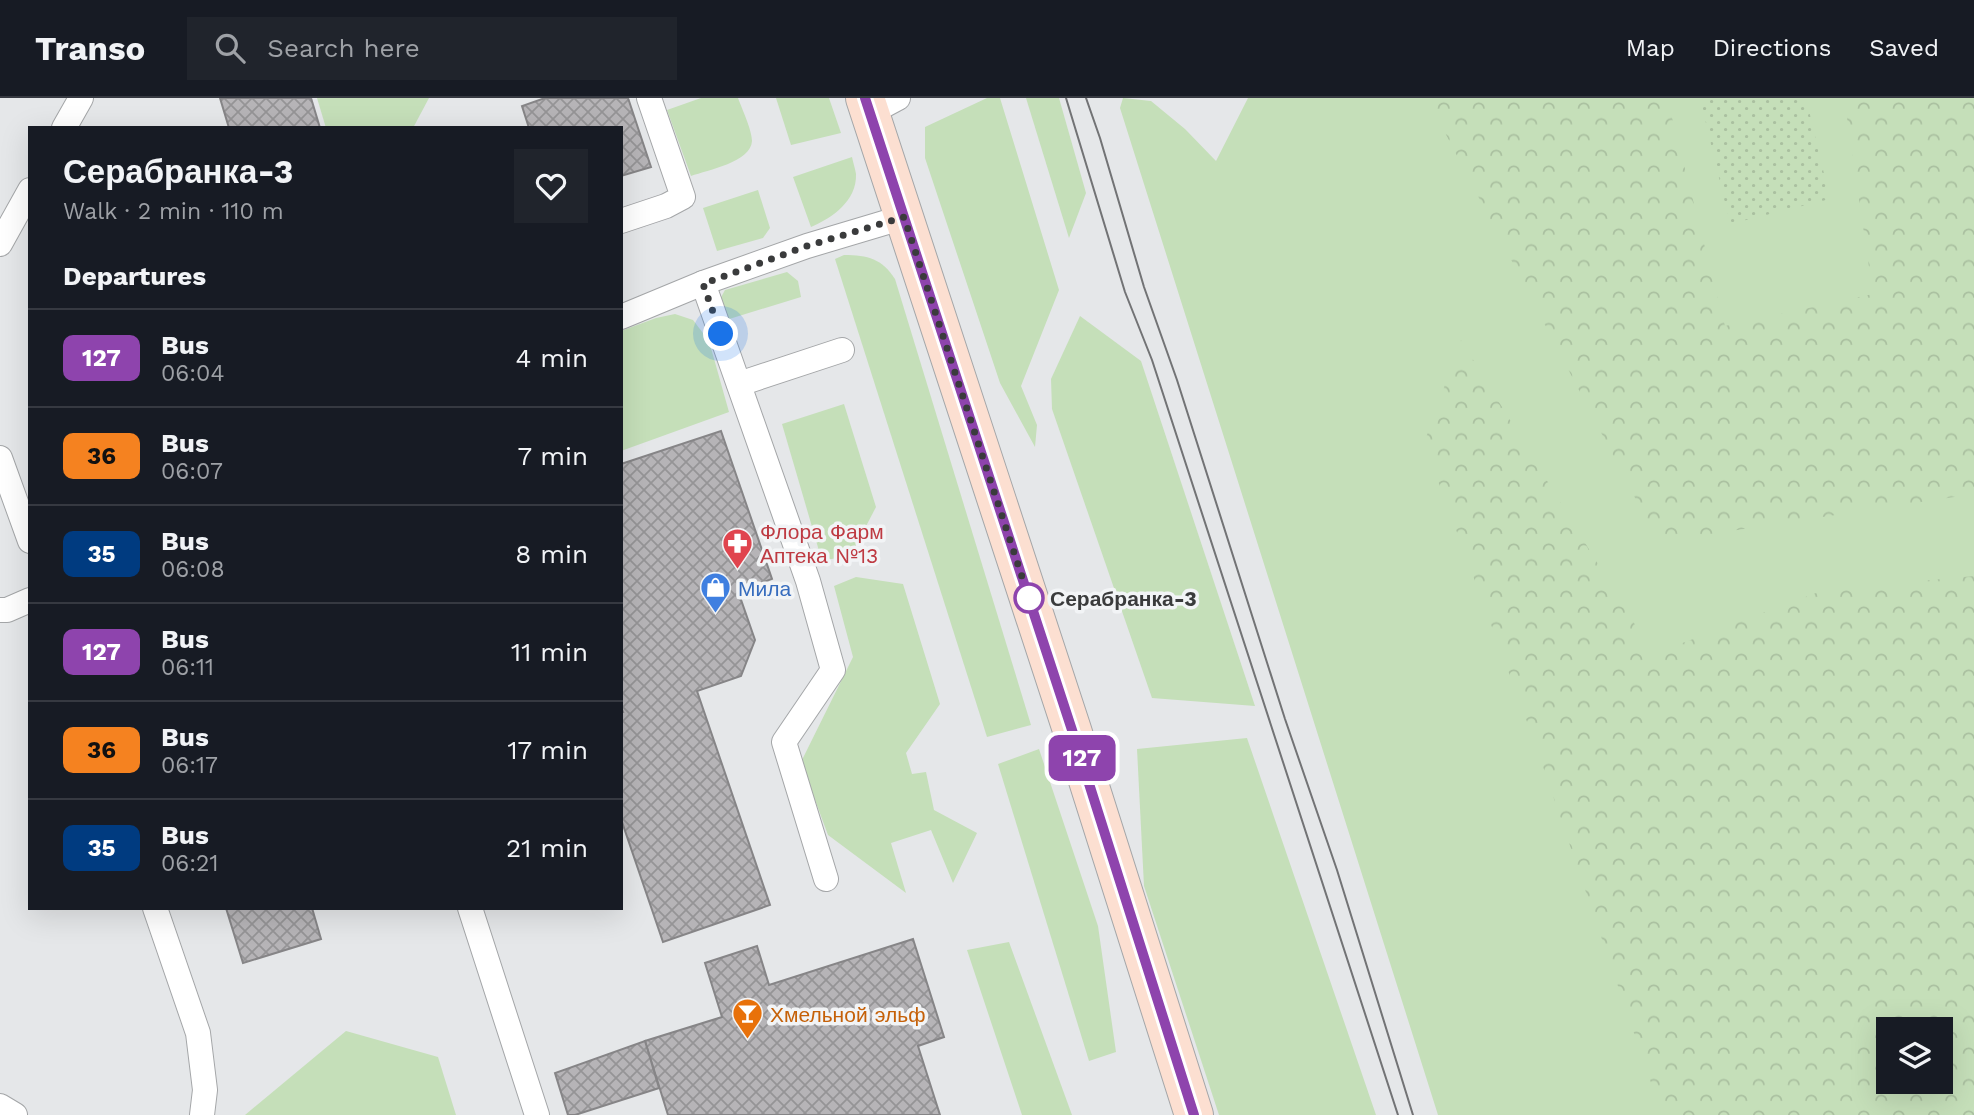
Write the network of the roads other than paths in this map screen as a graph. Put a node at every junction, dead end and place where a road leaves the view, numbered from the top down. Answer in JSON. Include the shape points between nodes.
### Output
{"nodes":[{"id":1,"x":81,"y":98,"type":"edge"},
{"id":2,"x":649,"y":98,"type":"edge"},
{"id":3,"x":878,"y":103,"type":"edge"},
{"id":4,"x":65,"y":126,"type":"edge"},
{"id":5,"x":28,"y":194,"type":"edge"},
{"id":6,"x":904,"y":217,"type":"junction"},
{"id":7,"x":623,"y":220,"type":"edge"},
{"id":8,"x":0,"y":244,"type":"edge"},
{"id":9,"x":703,"y":284,"type":"junction"},
{"id":10,"x":623,"y":316,"type":"edge"},
{"id":11,"x":842,"y":350,"type":"dead end"},
{"id":12,"x":739,"y":384,"type":"junction"},
{"id":13,"x":0,"y":457,"type":"edge"},
{"id":14,"x":28,"y":535,"type":"edge"},
{"id":15,"x":28,"y":601,"type":"edge"},
{"id":16,"x":0,"y":610,"type":"edge"},
{"id":17,"x":826,"y":879,"type":"dead end"},
{"id":18,"x":156,"y":910,"type":"edge"},
{"id":19,"x":471,"y":910,"type":"edge"},
{"id":20,"x":0,"y":1106,"type":"edge"},
{"id":21,"x":15,"y":1115,"type":"edge"},
{"id":22,"x":202,"y":1115,"type":"edge"},
{"id":23,"x":537,"y":1115,"type":"edge"},
{"id":24,"x":1194,"y":1115,"type":"edge"}],
"edges":[{"from":1,"to":4,"type":"lane"},
{"from":2,"to":7,"type":"lane","via":[[682,197]]},
{"from":3,"to":6,"type":"main road"},
{"from":5,"to":8,"type":"lane"},
{"from":6,"to":9,"type":"lane"},
{"from":6,"to":24,"type":"main road"},
{"from":9,"to":10,"type":"lane"},
{"from":9,"to":12,"type":"lane"},
{"from":11,"to":12,"type":"lane"},
{"from":12,"to":17,"type":"lane","via":[[808,581],[833,670],[784,742]]},
{"from":13,"to":14,"type":"lane"},
{"from":15,"to":16,"type":"lane"},
{"from":18,"to":22,"type":"lane","via":[[198,1033],[205,1090]]},
{"from":19,"to":23,"type":"lane"},
{"from":20,"to":21,"type":"lane"}]}
